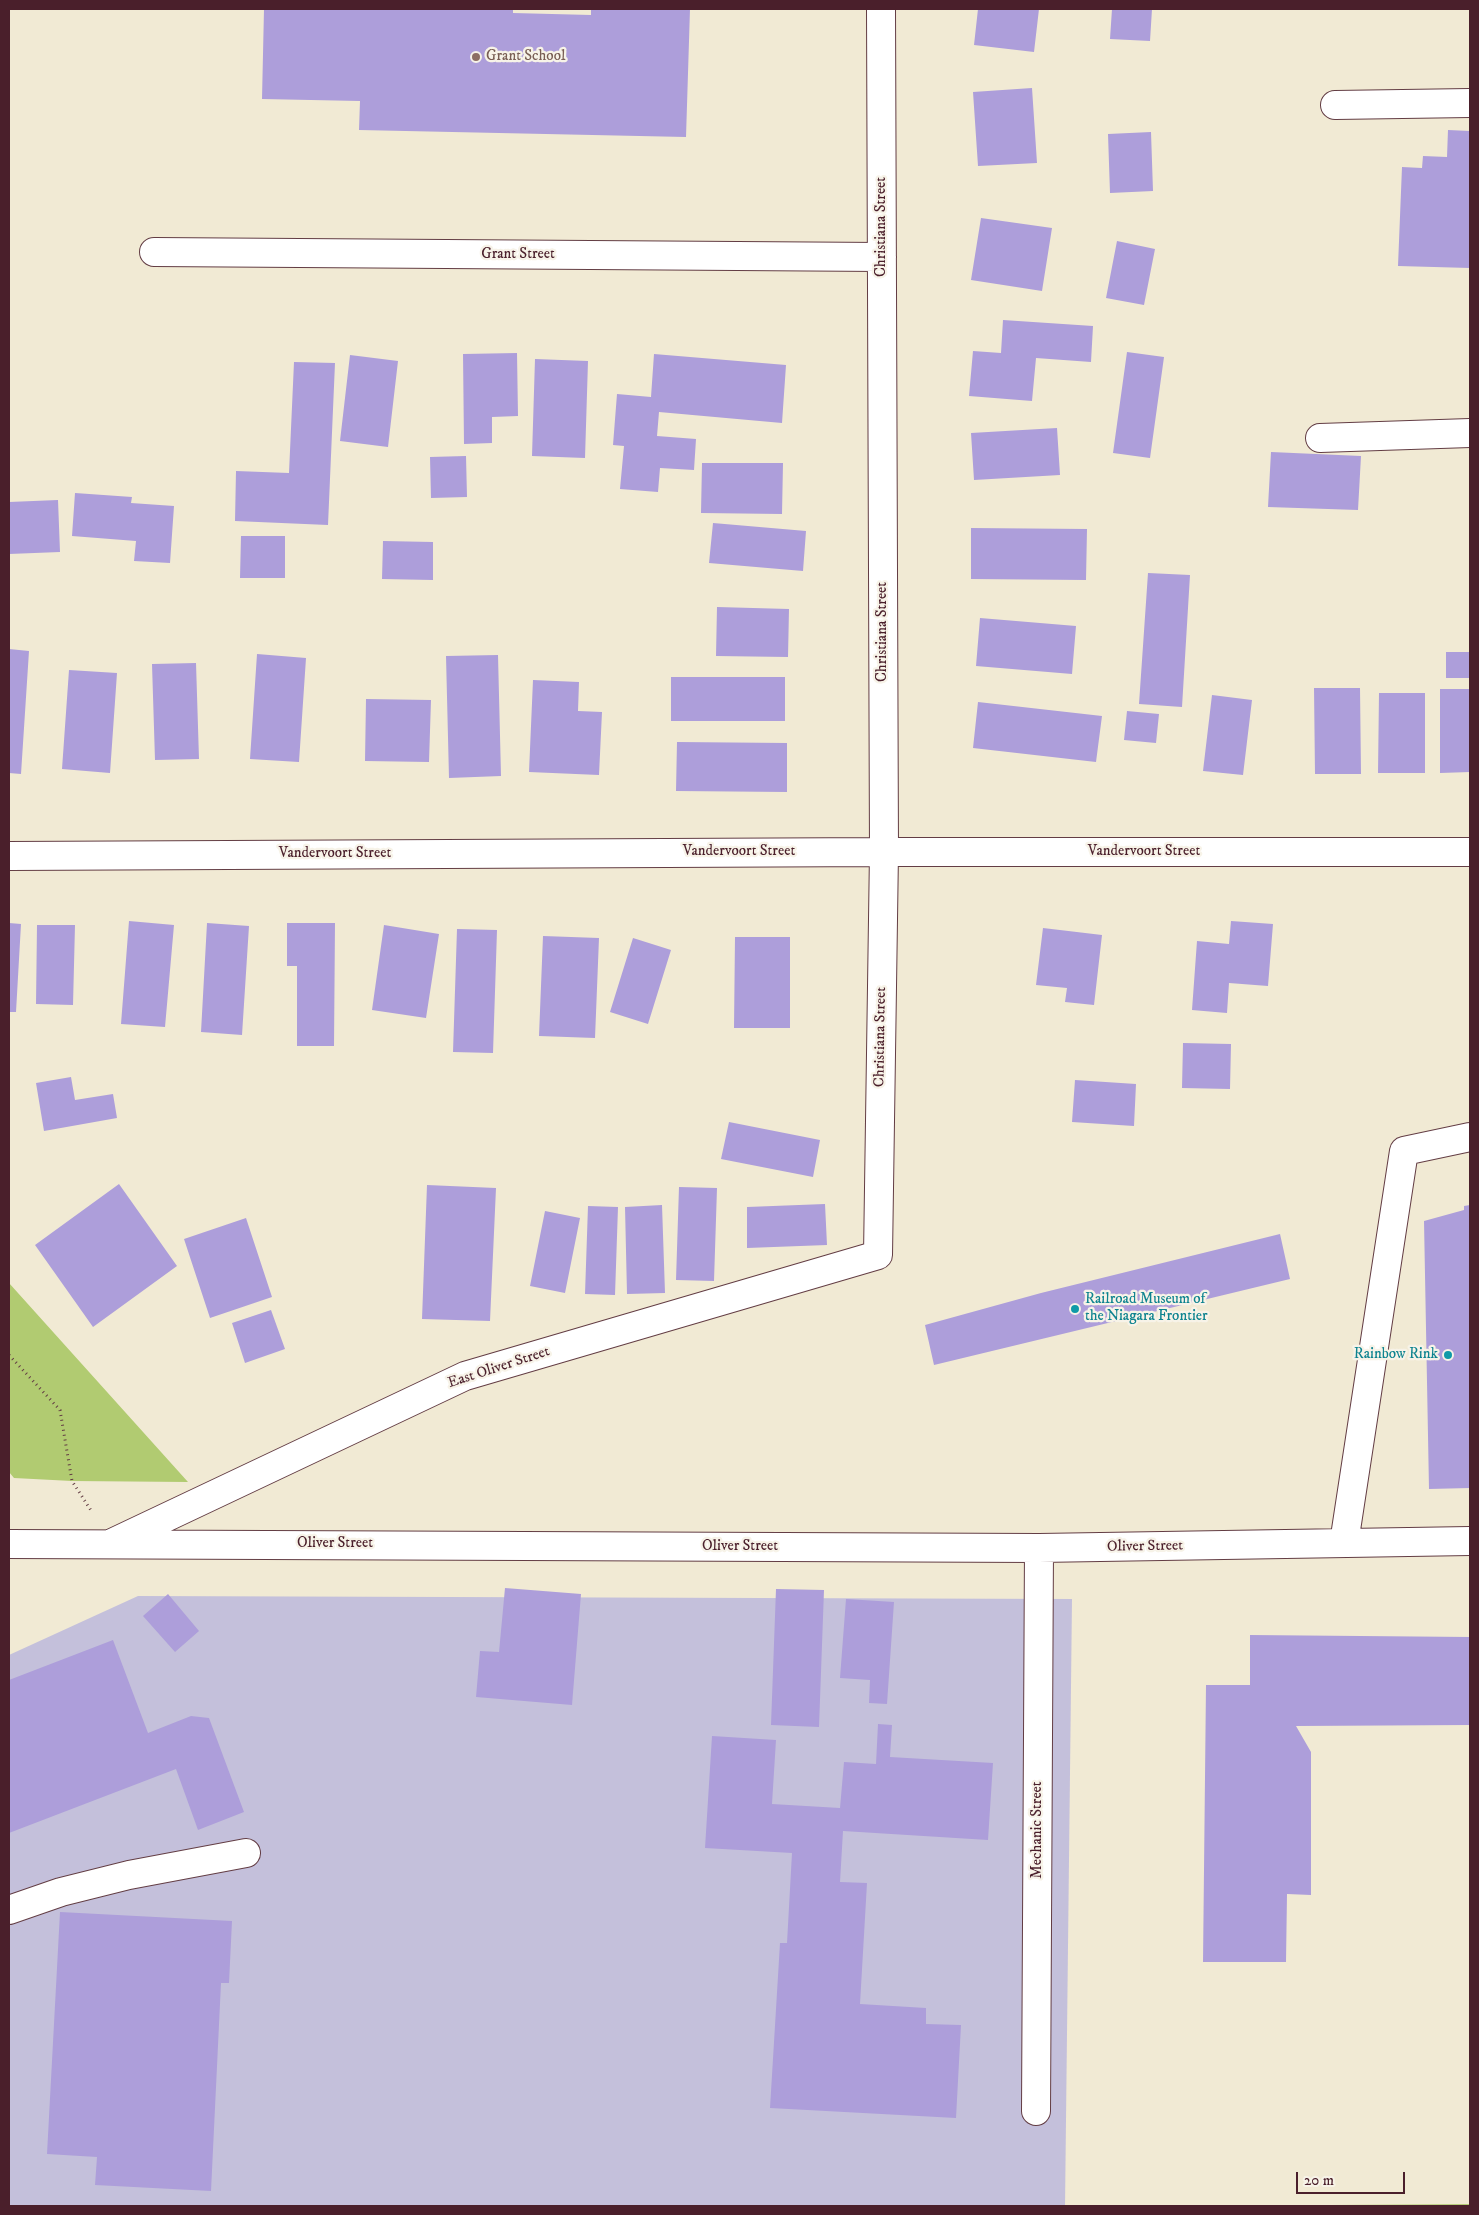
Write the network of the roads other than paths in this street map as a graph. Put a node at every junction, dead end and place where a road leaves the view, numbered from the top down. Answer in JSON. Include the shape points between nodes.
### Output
{"nodes":[{"id":1,"x":881,"y":9,"type":"edge"},
{"id":2,"x":1470,"y":103,"type":"edge"},
{"id":3,"x":1335,"y":105,"type":"dead end"},
{"id":4,"x":154,"y":252,"type":"dead end"},
{"id":5,"x":882,"y":257,"type":"junction"},
{"id":6,"x":1470,"y":433,"type":"edge"},
{"id":7,"x":1320,"y":438,"type":"dead end"},
{"id":8,"x":884,"y":852,"type":"junction"},
{"id":9,"x":1470,"y":852,"type":"edge"},
{"id":10,"x":9,"y":856,"type":"edge"},
{"id":11,"x":1470,"y":1137,"type":"edge"},
{"id":12,"x":878,"y":1255,"type":"joint"},
{"id":13,"x":1470,"y":1541,"type":"edge"},
{"id":14,"x":112,"y":1543,"type":"junction"},
{"id":15,"x":1344,"y":1543,"type":"junction"},
{"id":16,"x":9,"y":1544,"type":"edge"},
{"id":17,"x":1039,"y":1548,"type":"junction"},
{"id":18,"x":246,"y":1853,"type":"dead end"},
{"id":19,"x":9,"y":1910,"type":"edge"},
{"id":20,"x":1036,"y":2111,"type":"dead end"}],
"edges":[{"from":1,"to":5,"type":"street","name":"Christiana Street"},
{"from":2,"to":3,"type":"street"},
{"from":4,"to":5,"type":"street","name":"Grant Street"},
{"from":5,"to":8,"type":"street","name":"Christiana Street"},
{"from":6,"to":7,"type":"street"},
{"from":8,"to":9,"type":"street","name":"Vandervoort Street"},
{"from":8,"to":10,"type":"street","name":"Vandervoort Street"},
{"from":8,"to":12,"type":"street","name":"Christiana Street"},
{"from":11,"to":15,"type":"street","via":[[1404,1152]]},
{"from":12,"to":14,"type":"street","name":"East Oliver Street","via":[[465,1376]]},
{"from":13,"to":15,"type":"street","name":"Oliver Street"},
{"from":14,"to":16,"type":"street","name":"Oliver Street"},
{"from":14,"to":17,"type":"street","name":"Oliver Street"},
{"from":15,"to":17,"type":"street","name":"Oliver Street"},
{"from":17,"to":20,"type":"street","name":"Mechanic Street"},
{"from":18,"to":19,"type":"street","via":[[129,1875],[61,1892]]}]}
